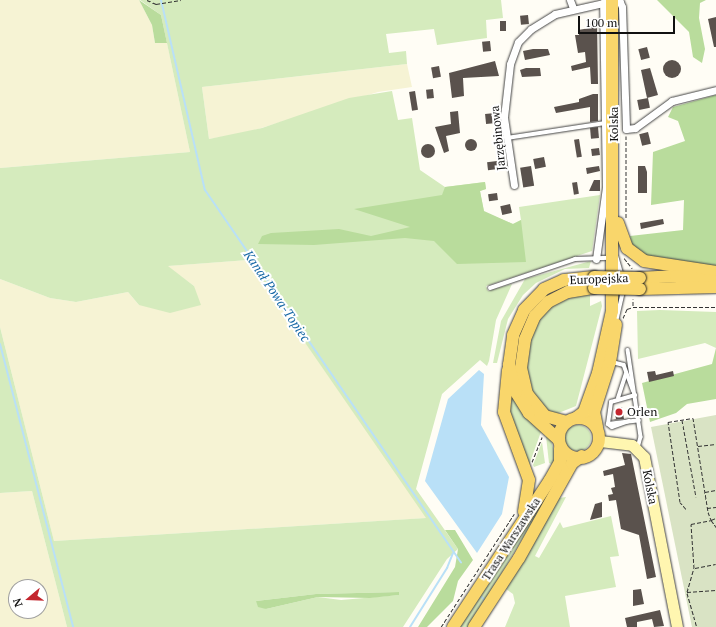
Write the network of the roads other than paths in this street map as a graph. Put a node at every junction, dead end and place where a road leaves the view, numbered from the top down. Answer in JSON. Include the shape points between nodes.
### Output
{"nodes":[{"id":1,"x":570,"y":0,"type":"edge"},
{"id":2,"x":609,"y":2,"type":"edge"},
{"id":3,"x":573,"y":8,"type":"junction"},
{"id":4,"x":716,"y":90,"type":"edge"},
{"id":5,"x":605,"y":123,"type":"junction"},
{"id":6,"x":506,"y":138,"type":"junction"},
{"id":7,"x":514,"y":184,"type":"dead end"},
{"id":8,"x":614,"y":204,"type":"junction"},
{"id":9,"x":613,"y":253,"type":"junction"},
{"id":10,"x":596,"y":258,"type":"junction"},
{"id":11,"x":716,"y":272,"type":"edge"},
{"id":12,"x":594,"y":282,"type":"junction"},
{"id":13,"x":716,"y":282,"type":"edge"},
{"id":14,"x":640,"y":283,"type":"junction"},
{"id":15,"x":716,"y":287,"type":"edge"},
{"id":16,"x":490,"y":288,"type":"dead end"},
{"id":17,"x":612,"y":311,"type":"junction"},
{"id":18,"x":619,"y":323,"type":"junction"},
{"id":19,"x":628,"y":350,"type":"dead end"},
{"id":20,"x":610,"y":362,"type":"junction"},
{"id":21,"x":509,"y":365,"type":"junction"},
{"id":22,"x":626,"y":374,"type":"junction"},
{"id":23,"x":635,"y":395,"type":"junction"},
{"id":24,"x":618,"y":398,"type":"junction"},
{"id":25,"x":571,"y":420,"type":"junction"},
{"id":26,"x":639,"y":420,"type":"junction"},
{"id":27,"x":602,"y":431,"type":"junction"},
{"id":28,"x":559,"y":444,"type":"junction"},
{"id":29,"x":637,"y":448,"type":"junction"},
{"id":30,"x":582,"y":456,"type":"junction"},
{"id":31,"x":521,"y":524,"type":"junction"},
{"id":32,"x":453,"y":627,"type":"edge"},
{"id":33,"x":474,"y":627,"type":"edge"},
{"id":34,"x":677,"y":627,"type":"edge"}],
"edges":[{"from":1,"to":3,"type":"street"},
{"from":2,"to":3,"type":"street","name":"Jarzębinowa"},
{"from":2,"to":4,"type":"street","via":[[622,6],[626,129],[635,128],[672,101]]},
{"from":2,"to":5,"type":"street"},
{"from":2,"to":8,"type":"main road","name":"Kolska"},
{"from":3,"to":6,"type":"street","name":"Jarzębinowa","via":[[555,14],[534,26],[518,42],[504,98]]},
{"from":5,"to":6,"type":"lane"},
{"from":5,"to":10,"type":"street","via":[[606,187]]},
{"from":6,"to":7,"type":"street","name":"Jarzębinowa"},
{"from":8,"to":9,"type":"main road","name":"Kolska"},
{"from":8,"to":11,"type":"main road","via":[[624,242],[644,261],[661,267]]},
{"from":9,"to":10,"type":"lane"},
{"from":9,"to":17,"type":"main road"},
{"from":9,"to":18,"type":"lane","via":[[623,286]]},
{"from":10,"to":16,"type":"lane","via":[[575,259]]},
{"from":12,"to":14,"type":"main road","name":"Europejska","bridge":true},
{"from":12,"to":21,"type":"main road","name":"Europejska","via":[[564,280],[533,298],[515,328]]},
{"from":12,"to":25,"type":"main road","name":"Europejska","via":[[548,302],[535,316],[525,339],[521,368],[527,394],[545,416]]},
{"from":13,"to":14,"type":"main road","name":"Europejska","via":[[676,276]]},
{"from":14,"to":15,"type":"main road","name":"Europejska"},
{"from":17,"to":18,"type":"main road"},
{"from":17,"to":25,"type":"main road","via":[[598,373],[584,412]]},
{"from":18,"to":20,"type":"main road"},
{"from":19,"to":23,"type":"lane"},
{"from":20,"to":22,"type":"lane","via":[[622,363]]},
{"from":20,"to":27,"type":"main road","via":[[594,412]]},
{"from":21,"to":28,"type":"main road","name":"Europejska","via":[[526,410]]},
{"from":21,"to":31,"type":"main road","via":[[504,401],[506,422],[526,469],[529,493]]},
{"from":22,"to":23,"type":"lane"},
{"from":22,"to":24,"type":"lane"},
{"from":23,"to":24,"type":"lane"},
{"from":23,"to":26,"type":"lane"},
{"from":24,"to":27,"type":"lane","via":[[609,405]]},
{"from":25,"to":27,"type":"main road","via":[[588,419]]},
{"from":25,"to":28,"type":"main road"},
{"from":26,"to":27,"type":"lane"},
{"from":26,"to":29,"type":"lane","via":[[641,437]]},
{"from":27,"to":29,"type":"street"},
{"from":27,"to":30,"type":"main road","via":[[594,451]]},
{"from":28,"to":30,"type":"main road","via":[[570,456]]},
{"from":28,"to":31,"type":"main road","name":"Trasa Warszawska","via":[[555,470]]},
{"from":29,"to":34,"type":"street","name":"Kolska","via":[[646,467]]},
{"from":30,"to":33,"type":"main road","name":"Trasa Warszawska","via":[[570,466],[519,558]]},
{"from":31,"to":32,"type":"main road","name":"Trasa Warszawska"}]}
